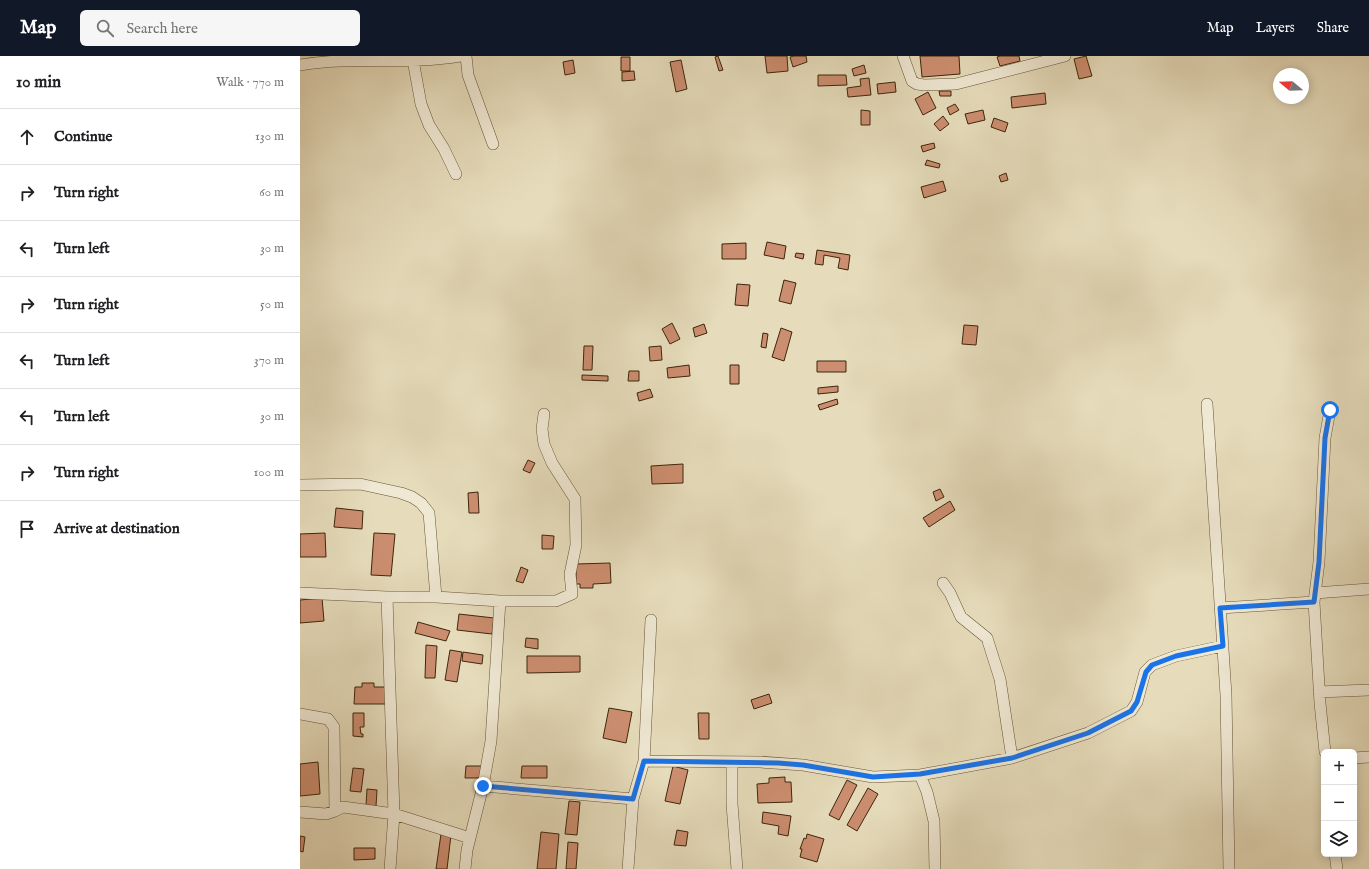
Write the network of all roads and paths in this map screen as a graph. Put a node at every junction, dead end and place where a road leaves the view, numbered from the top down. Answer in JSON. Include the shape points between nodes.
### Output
{"nodes":[{"id":1,"x":460,"y":56,"type":"edge"},
{"id":2,"x":466,"y":56,"type":"edge"},
{"id":3,"x":903,"y":56,"type":"edge"},
{"id":4,"x":1065,"y":56,"type":"edge"},
{"id":5,"x":380,"y":58,"type":"edge"},
{"id":6,"x":413,"y":60,"type":"junction"},
{"id":7,"x":300,"y":65,"type":"edge"},
{"id":8,"x":493,"y":144,"type":"dead end"},
{"id":9,"x":456,"y":174,"type":"dead end"},
{"id":10,"x":1207,"y":404,"type":"dead end"},
{"id":11,"x":1330,"y":410,"type":"dead end"},
{"id":12,"x":544,"y":414,"type":"dead end"},
{"id":13,"x":300,"y":485,"type":"edge"},
{"id":14,"x":943,"y":583,"type":"dead end"},
{"id":15,"x":1369,"y":589,"type":"edge"},
{"id":16,"x":300,"y":593,"type":"edge"},
{"id":17,"x":387,"y":597,"type":"junction"},
{"id":18,"x":436,"y":597,"type":"junction"},
{"id":19,"x":1314,"y":598,"type":"junction"},
{"id":20,"x":500,"y":601,"type":"junction"},
{"id":21,"x":1220,"y":608,"type":"junction"},
{"id":22,"x":651,"y":620,"type":"dead end"},
{"id":23,"x":1223,"y":646,"type":"junction"},
{"id":24,"x":1369,"y":690,"type":"edge"},
{"id":25,"x":1319,"y":692,"type":"junction"},
{"id":26,"x":300,"y":714,"type":"edge"},
{"id":27,"x":1325,"y":749,"type":"edge"},
{"id":28,"x":1369,"y":757,"type":"edge"},
{"id":29,"x":1012,"y":758,"type":"junction"},
{"id":30,"x":1357,"y":758,"type":"edge"},
{"id":31,"x":644,"y":761,"type":"junction"},
{"id":32,"x":732,"y":762,"type":"junction"},
{"id":33,"x":920,"y":774,"type":"junction"},
{"id":34,"x":483,"y":786,"type":"junction"},
{"id":35,"x":633,"y":799,"type":"junction"},
{"id":36,"x":335,"y":811,"type":"junction"},
{"id":37,"x":300,"y":812,"type":"edge"},
{"id":38,"x":394,"y":814,"type":"junction"},
{"id":39,"x":470,"y":838,"type":"junction"},
{"id":40,"x":1335,"y":857,"type":"edge"},
{"id":41,"x":390,"y":869,"type":"edge"},
{"id":42,"x":465,"y":869,"type":"edge"},
{"id":43,"x":628,"y":869,"type":"edge"},
{"id":44,"x":737,"y":869,"type":"edge"},
{"id":45,"x":935,"y":869,"type":"edge"},
{"id":46,"x":1228,"y":869,"type":"edge"},
{"id":47,"x":1337,"y":869,"type":"edge"}],
"edges":[{"from":1,"to":6,"type":"street","via":[[438,60]]},
{"from":2,"to":8,"type":"street","via":[[468,75]]},
{"from":3,"to":4,"type":"street","via":[[912,81],[924,85],[956,84]]},
{"from":5,"to":6,"type":"street"},
{"from":5,"to":7,"type":"street"},
{"from":6,"to":9,"type":"street","via":[[426,118]]},
{"from":10,"to":21,"type":"street"},
{"from":11,"to":19,"type":"street","via":[[1325,438],[1319,562]]},
{"from":12,"to":20,"type":"street","via":[[544,444],[552,463],[575,499],[576,545],[570,574],[572,594],[556,601]]},
{"from":13,"to":18,"type":"street","via":[[360,484],[401,493],[421,503],[429,513]]},
{"from":14,"to":29,"type":"street","via":[[961,617],[987,638],[1000,679]]},
{"from":15,"to":19,"type":"street"},
{"from":16,"to":17,"type":"street"},
{"from":17,"to":18,"type":"street"},
{"from":17,"to":38,"type":"street"},
{"from":18,"to":20,"type":"street"},
{"from":19,"to":21,"type":"street"},
{"from":19,"to":25,"type":"street"},
{"from":20,"to":34,"type":"street","via":[[491,741]]},
{"from":21,"to":23,"type":"street"},
{"from":22,"to":31,"type":"street"},
{"from":23,"to":29,"type":"street","via":[[1176,656],[1152,665],[1146,672],[1137,702],[1131,711],[1088,733]]},
{"from":23,"to":46,"type":"street"},
{"from":24,"to":25,"type":"street"},
{"from":25,"to":27,"type":"street"},
{"from":26,"to":36,"type":"street","via":[[328,719],[334,727]]},
{"from":28,"to":30,"type":"street"},
{"from":29,"to":33,"type":"street"},
{"from":31,"to":32,"type":"street"},
{"from":31,"to":35,"type":"street"},
{"from":32,"to":33,"type":"street","via":[[803,765],[873,777]]},
{"from":32,"to":44,"type":"street"},
{"from":33,"to":45,"type":"street","via":[[934,822]]},
{"from":34,"to":35,"type":"street"},
{"from":34,"to":39,"type":"street"},
{"from":35,"to":43,"type":"street"},
{"from":36,"to":37,"type":"street","via":[[326,814]]},
{"from":36,"to":38,"type":"street","via":[[343,807]]},
{"from":38,"to":39,"type":"street"},
{"from":38,"to":41,"type":"street"},
{"from":39,"to":42,"type":"street"},
{"from":40,"to":47,"type":"street"}]}
